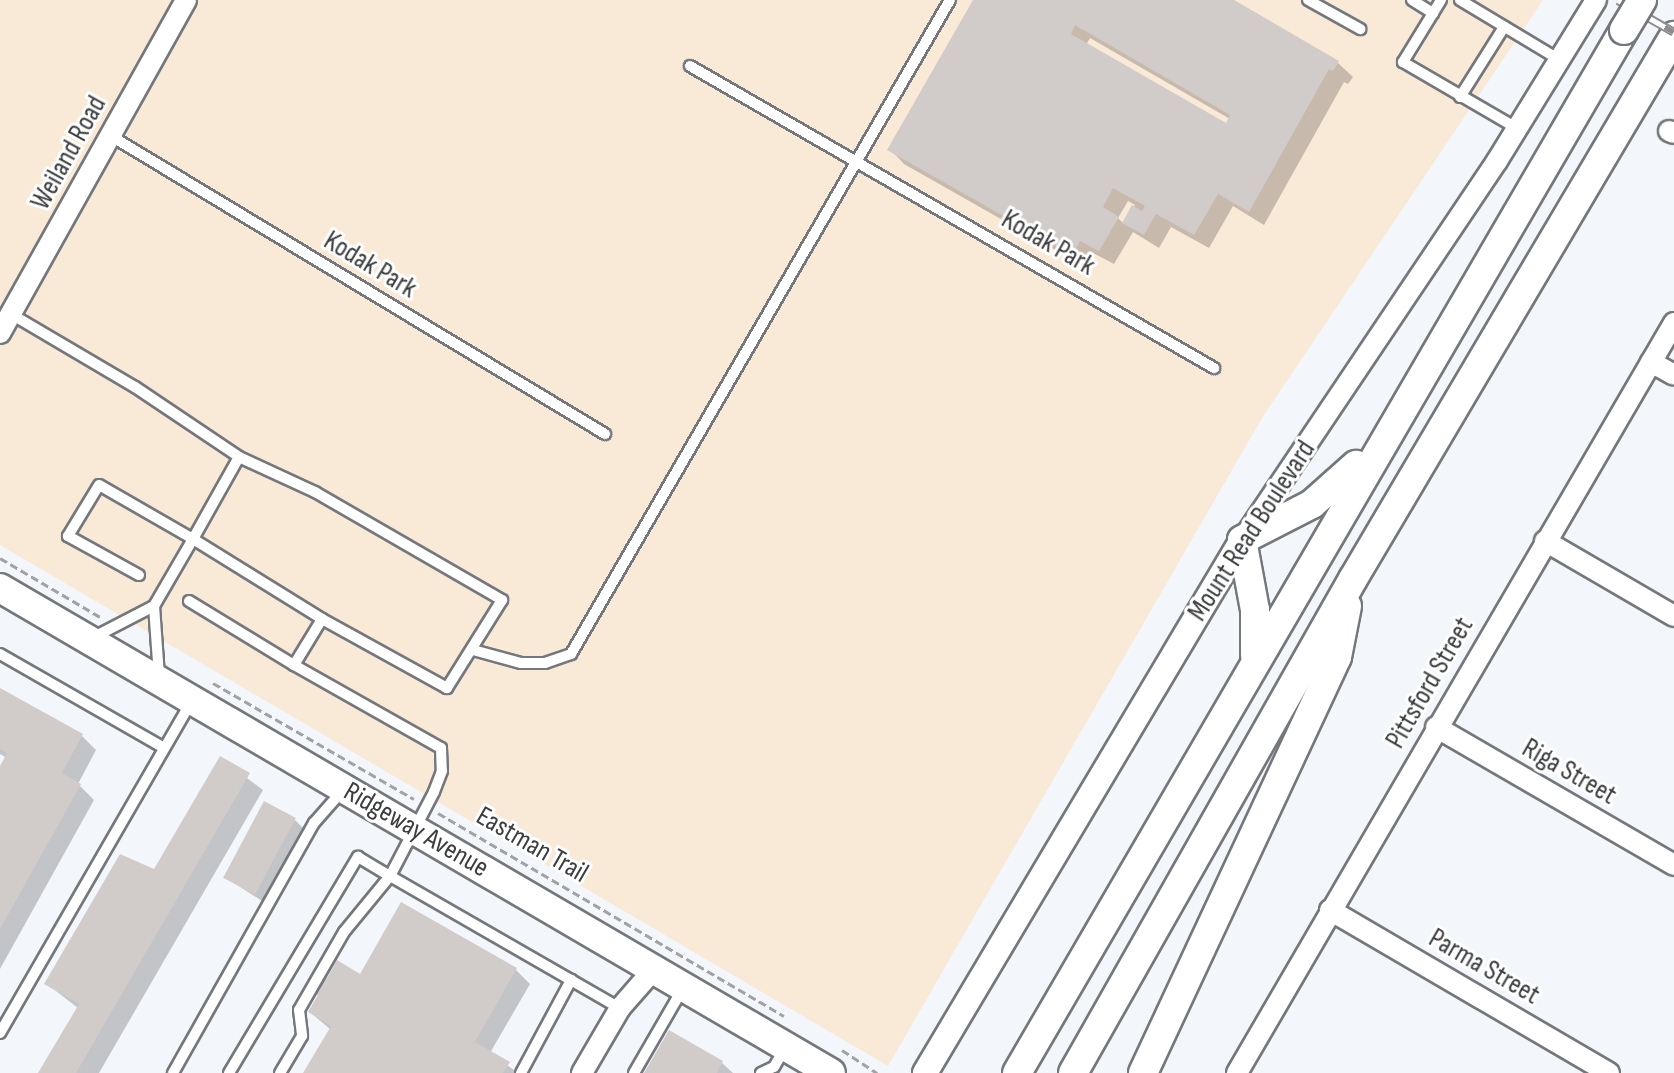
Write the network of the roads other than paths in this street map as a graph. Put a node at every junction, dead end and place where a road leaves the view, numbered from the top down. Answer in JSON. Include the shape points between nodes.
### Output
{"nodes":[{"id":1,"x":186,"y":0,"type":"edge"},
{"id":2,"x":950,"y":0,"type":"edge"},
{"id":3,"x":1308,"y":0,"type":"edge"},
{"id":4,"x":1412,"y":0,"type":"edge"},
{"id":5,"x":1441,"y":0,"type":"edge"},
{"id":6,"x":1460,"y":0,"type":"edge"},
{"id":7,"x":1642,"y":0,"type":"edge"},
{"id":8,"x":1593,"y":5,"type":"edge"},
{"id":9,"x":1433,"y":13,"type":"junction"},
{"id":10,"x":1504,"y":27,"type":"junction"},
{"id":11,"x":1360,"y":29,"type":"dead end"},
{"id":12,"x":1669,"y":44,"type":"edge"},
{"id":13,"x":1560,"y":60,"type":"junction"},
{"id":14,"x":690,"y":66,"type":"dead end"},
{"id":15,"x":1460,"y":97,"type":"junction"},
{"id":16,"x":1518,"y":129,"type":"junction"},
{"id":17,"x":111,"y":136,"type":"junction"},
{"id":18,"x":858,"y":159,"type":"junction"},
{"id":19,"x":11,"y":314,"type":"junction"},
{"id":20,"x":1674,"y":323,"type":"edge"},
{"id":21,"x":0,"y":333,"type":"edge"},
{"id":22,"x":1651,"y":362,"type":"junction"},
{"id":23,"x":1214,"y":368,"type":"dead end"},
{"id":24,"x":1674,"y":375,"type":"edge"},
{"id":25,"x":1396,"y":414,"type":"junction"},
{"id":26,"x":605,"y":434,"type":"dead end"},
{"id":27,"x":239,"y":457,"type":"junction"},
{"id":28,"x":193,"y":539,"type":"junction"},
{"id":29,"x":1242,"y":540,"type":"junction"},
{"id":30,"x":1545,"y":541,"type":"junction"},
{"id":31,"x":139,"y":575,"type":"dead end"},
{"id":32,"x":1353,"y":579,"type":"junction"},
{"id":33,"x":0,"y":588,"type":"edge"},
{"id":34,"x":189,"y":601,"type":"dead end"},
{"id":35,"x":154,"y":606,"type":"junction"},
{"id":36,"x":1674,"y":616,"type":"edge"},
{"id":37,"x":322,"y":619,"type":"junction"},
{"id":38,"x":98,"y":630,"type":"junction"},
{"id":39,"x":473,"y":650,"type":"junction"},
{"id":40,"x":0,"y":654,"type":"edge"},
{"id":41,"x":1255,"y":658,"type":"junction"},
{"id":42,"x":294,"y":665,"type":"junction"},
{"id":43,"x":160,"y":681,"type":"junction"},
{"id":44,"x":199,"y":689,"type":"junction"},
{"id":45,"x":1436,"y":727,"type":"junction"},
{"id":46,"x":164,"y":748,"type":"junction"},
{"id":47,"x":345,"y":789,"type":"junction"},
{"id":48,"x":420,"y":818,"type":"junction"},
{"id":49,"x":1674,"y":865,"type":"edge"},
{"id":50,"x":390,"y":876,"type":"junction"},
{"id":51,"x":1330,"y":910,"type":"junction"},
{"id":52,"x":654,"y":969,"type":"junction"},
{"id":53,"x":571,"y":980,"type":"junction"},
{"id":54,"x":684,"y":987,"type":"junction"},
{"id":55,"x":620,"y":1008,"type":"junction"},
{"id":56,"x":0,"y":1033,"type":"edge"},
{"id":57,"x":791,"y":1035,"type":"junction"},
{"id":58,"x":834,"y":1060,"type":"edge"},
{"id":59,"x":173,"y":1073,"type":"edge"},
{"id":60,"x":229,"y":1073,"type":"edge"},
{"id":61,"x":280,"y":1073,"type":"edge"},
{"id":62,"x":521,"y":1073,"type":"edge"},
{"id":63,"x":582,"y":1073,"type":"edge"},
{"id":64,"x":634,"y":1073,"type":"edge"},
{"id":65,"x":761,"y":1073,"type":"edge"},
{"id":66,"x":925,"y":1073,"type":"edge"},
{"id":67,"x":1017,"y":1073,"type":"edge"},
{"id":68,"x":1073,"y":1073,"type":"edge"},
{"id":69,"x":1143,"y":1073,"type":"edge"},
{"id":70,"x":1237,"y":1073,"type":"edge"},
{"id":71,"x":1609,"y":1073,"type":"edge"}],
"edges":[{"from":1,"to":17,"type":"street","name":"Weiland Road"},
{"from":2,"to":18,"type":"lane"},
{"from":3,"to":11,"type":"lane"},
{"from":4,"to":9,"type":"lane"},
{"from":5,"to":9,"type":"lane"},
{"from":6,"to":10,"type":"lane"},
{"from":7,"to":25,"type":"main road","bridge":true},
{"from":8,"to":13,"type":"street","name":"Mount Read Boulevard"},
{"from":9,"to":15,"type":"lane","via":[[1403,62]]},
{"from":10,"to":13,"type":"lane"},
{"from":10,"to":15,"type":"lane"},
{"from":12,"to":32,"type":"main road"},
{"from":13,"to":16,"type":"street","name":"Mount Read Boulevard"},
{"from":14,"to":18,"type":"lane","name":"Kodak Park"},
{"from":15,"to":16,"type":"lane"},
{"from":16,"to":29,"type":"street","name":"Mount Read Boulevard"},
{"from":17,"to":19,"type":"street","name":"Weiland Road"},
{"from":17,"to":26,"type":"lane","name":"Kodak Park"},
{"from":18,"to":23,"type":"lane","name":"Kodak Park"},
{"from":18,"to":39,"type":"lane","via":[[571,654],[545,663],[521,663]]},
{"from":19,"to":21,"type":"street","name":"Weiland Road"},
{"from":19,"to":27,"type":"lane","via":[[135,387]]},
{"from":20,"to":22,"type":"street","name":"Pittsford Street"},
{"from":22,"to":24,"type":"street"},
{"from":22,"to":30,"type":"street","name":"Pittsford Street"},
{"from":25,"to":29,"type":"main road","via":[[1343,479],[1312,504]]},
{"from":25,"to":41,"type":"main road"},
{"from":27,"to":28,"type":"lane"},
{"from":27,"to":39,"type":"lane","via":[[315,492],[502,600]]},
{"from":28,"to":31,"type":"lane","via":[[99,485],[68,536]]},
{"from":28,"to":35,"type":"lane"},
{"from":28,"to":37,"type":"lane"},
{"from":29,"to":41,"type":"main road","via":[[1255,610]]},
{"from":29,"to":66,"type":"street","name":"Mount Read Boulevard"},
{"from":30,"to":36,"type":"street"},
{"from":30,"to":45,"type":"street","name":"Pittsford Street"},
{"from":32,"to":68,"type":"main road"},
{"from":32,"to":69,"type":"main road","via":[[1337,657]]},
{"from":33,"to":38,"type":"main road","name":"Ridgeway Avenue"},
{"from":34,"to":42,"type":"lane"},
{"from":35,"to":38,"type":"lane"},
{"from":35,"to":43,"type":"lane"},
{"from":37,"to":39,"type":"lane","via":[[447,688]]},
{"from":37,"to":42,"type":"lane"},
{"from":38,"to":43,"type":"main road","name":"Ridgeway Avenue"},
{"from":40,"to":46,"type":"lane"},
{"from":41,"to":67,"type":"main road"},
{"from":42,"to":48,"type":"lane","via":[[441,748],[442,771]]},
{"from":43,"to":44,"type":"main road","name":"Ridgeway Avenue"},
{"from":44,"to":46,"type":"lane"},
{"from":44,"to":47,"type":"main road","name":"Ridgeway Avenue"},
{"from":45,"to":49,"type":"street","name":"Riga Street"},
{"from":45,"to":51,"type":"street","name":"Pittsford Street"},
{"from":46,"to":56,"type":"lane"},
{"from":47,"to":48,"type":"main road","name":"Ridgeway Avenue"},
{"from":47,"to":59,"type":"lane","via":[[314,823]]},
{"from":48,"to":50,"type":"lane"},
{"from":48,"to":52,"type":"main road","name":"Ridgeway Avenue"},
{"from":50,"to":53,"type":"lane"},
{"from":50,"to":60,"type":"lane","via":[[358,857]]},
{"from":50,"to":61,"type":"lane","via":[[344,932],[299,1010],[302,1036]]},
{"from":51,"to":70,"type":"street","name":"Pittsford Street"},
{"from":51,"to":71,"type":"street","name":"Parma Street"},
{"from":52,"to":54,"type":"main road","name":"Ridgeway Avenue"},
{"from":52,"to":55,"type":"street"},
{"from":53,"to":55,"type":"lane"},
{"from":53,"to":62,"type":"lane"},
{"from":54,"to":57,"type":"main road","name":"Ridgeway Avenue"},
{"from":54,"to":64,"type":"lane"},
{"from":55,"to":63,"type":"street"},
{"from":57,"to":58,"type":"main road","name":"Ridgeway Avenue"},
{"from":57,"to":65,"type":"lane","via":[[774,1067]]}]}
